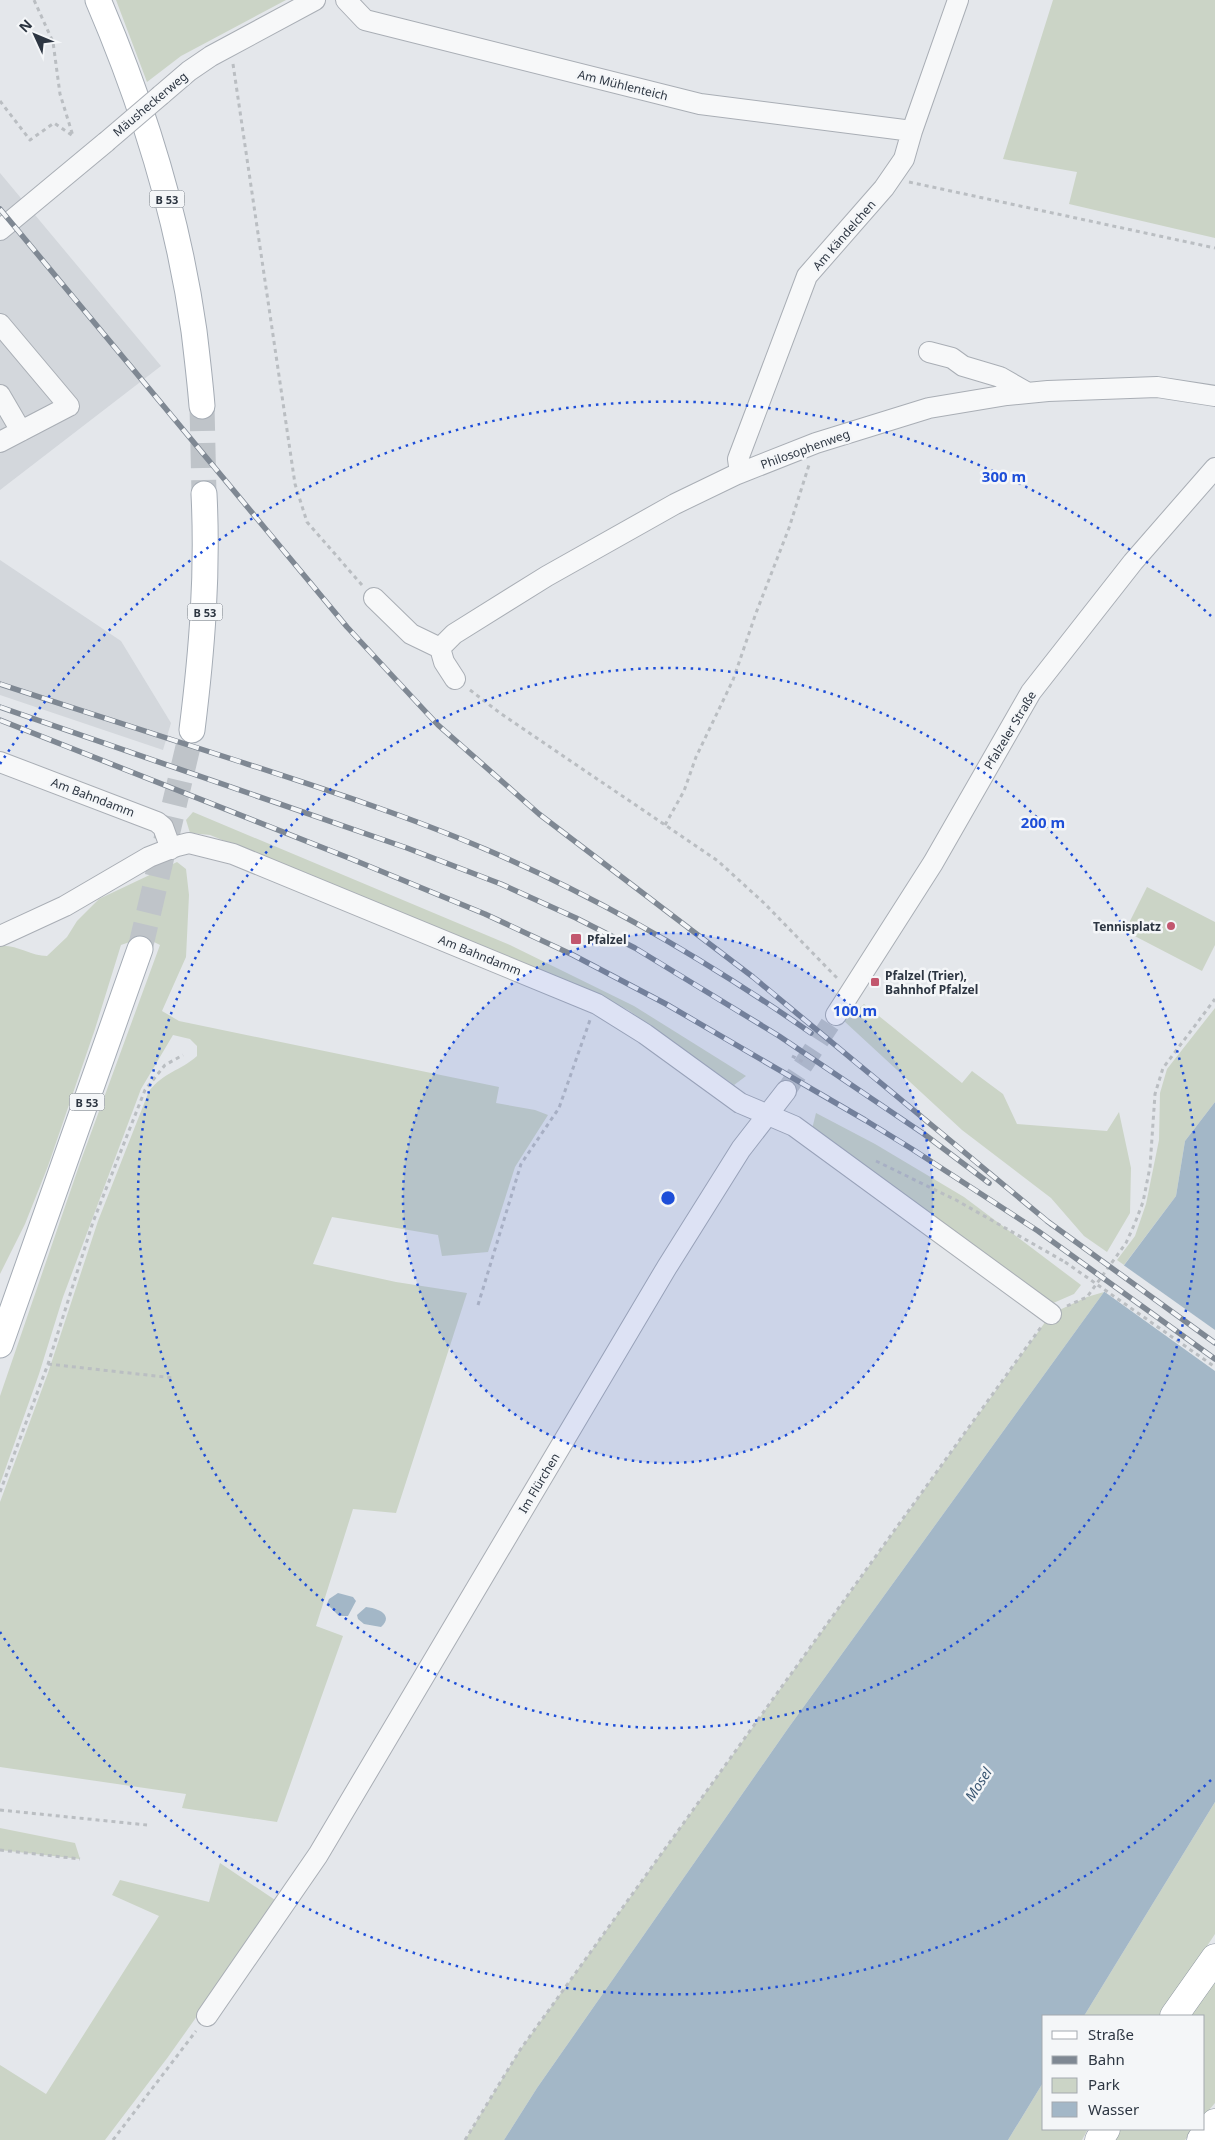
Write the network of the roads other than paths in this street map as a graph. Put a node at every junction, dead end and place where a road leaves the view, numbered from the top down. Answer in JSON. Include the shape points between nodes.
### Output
{"nodes":[{"id":1,"x":98,"y":0,"type":"edge"},
{"id":2,"x":314,"y":0,"type":"edge"},
{"id":3,"x":346,"y":0,"type":"edge"},
{"id":4,"x":958,"y":0,"type":"edge"},
{"id":5,"x":912,"y":131,"type":"junction"},
{"id":6,"x":0,"y":230,"type":"edge"},
{"id":7,"x":0,"y":324,"type":"edge"},
{"id":8,"x":929,"y":352,"type":"dead end"},
{"id":9,"x":1028,"y":393,"type":"junction"},
{"id":10,"x":0,"y":396,"type":"edge"},
{"id":11,"x":1215,"y":396,"type":"edge"},
{"id":12,"x":202,"y":406,"type":"tunnel mouth"},
{"id":13,"x":21,"y":431,"type":"junction"},
{"id":14,"x":0,"y":442,"type":"edge"},
{"id":15,"x":1215,"y":468,"type":"edge"},
{"id":16,"x":740,"y":473,"type":"junction"},
{"id":17,"x":204,"y":494,"type":"tunnel mouth"},
{"id":18,"x":374,"y":598,"type":"road end"},
{"id":19,"x":440,"y":648,"type":"junction"},
{"id":20,"x":455,"y":679,"type":"road end"},
{"id":21,"x":192,"y":730,"type":"tunnel mouth"},
{"id":22,"x":0,"y":762,"type":"edge"},
{"id":23,"x":171,"y":848,"type":"junction"},
{"id":24,"x":0,"y":936,"type":"edge"},
{"id":25,"x":140,"y":949,"type":"tunnel mouth"},
{"id":26,"x":836,"y":1015,"type":"tunnel mouth"},
{"id":27,"x":786,"y":1092,"type":"tunnel mouth"},
{"id":28,"x":767,"y":1116,"type":"junction"},
{"id":29,"x":1051,"y":1314,"type":"road end"},
{"id":30,"x":0,"y":1345,"type":"edge"},
{"id":31,"x":1215,"y":1958,"type":"edge"},
{"id":32,"x":1175,"y":2015,"type":"edge"},
{"id":33,"x":207,"y":2016,"type":"road end"},
{"id":34,"x":1215,"y":2123,"type":"edge"},
{"id":35,"x":1200,"y":2140,"type":"edge"}],
"edges":[{"from":1,"to":12,"type":"main road","number":"B 53","via":[[135,94],[166,198],[194,329]]},
{"from":2,"to":6,"type":"street","name":"Mäusheckerweg","bridge":true,"via":[[189,71]]},
{"from":3,"to":5,"type":"street","name":"Am Mühlenteich","via":[[365,20],[700,104]]},
{"from":4,"to":5,"type":"street","name":"Am Kändelchen"},
{"from":5,"to":16,"type":"street","name":"Am Kändelchen","via":[[904,159],[892,178],[807,276],[738,459]]},
{"from":7,"to":13,"type":"street","via":[[69,406]]},
{"from":8,"to":9,"type":"street","via":[[1000,377]]},
{"from":9,"to":11,"type":"street","name":"Philosophenweg","via":[[1157,387]]},
{"from":9,"to":16,"type":"street","name":"Philosophenweg","via":[[929,408],[816,443]]},
{"from":10,"to":13,"type":"street"},
{"from":13,"to":14,"type":"street"},
{"from":15,"to":26,"type":"street","name":"Pfalzeler Straße","via":[[1133,562],[1031,692],[933,863]]},
{"from":16,"to":19,"type":"street","name":"Philosophenweg","via":[[667,508],[547,576],[454,634]]},
{"from":17,"to":21,"type":"main road","number":"B 53","via":[[206,599]]},
{"from":18,"to":19,"type":"street","via":[[411,634]]},
{"from":19,"to":20,"type":"street"},
{"from":22,"to":23,"type":"street","name":"Am Bahndamm","via":[[157,822],[163,827]]},
{"from":23,"to":24,"type":"street","name":"Am Bahndamm","via":[[65,906]]},
{"from":23,"to":28,"type":"street","name":"Am Bahndamm","via":[[189,843],[233,854],[598,1004],[740,1103]]},
{"from":25,"to":30,"type":"main road","number":"B 53"},
{"from":27,"to":28,"type":"street"},
{"from":28,"to":29,"type":"street","name":"Am Bahndamm","via":[[794,1126]]},
{"from":28,"to":33,"type":"street","name":"Im Flürchen","via":[[741,1149],[667,1267],[318,1856]]},
{"from":31,"to":32,"type":"highway"},
{"from":34,"to":35,"type":"highway"}]}
